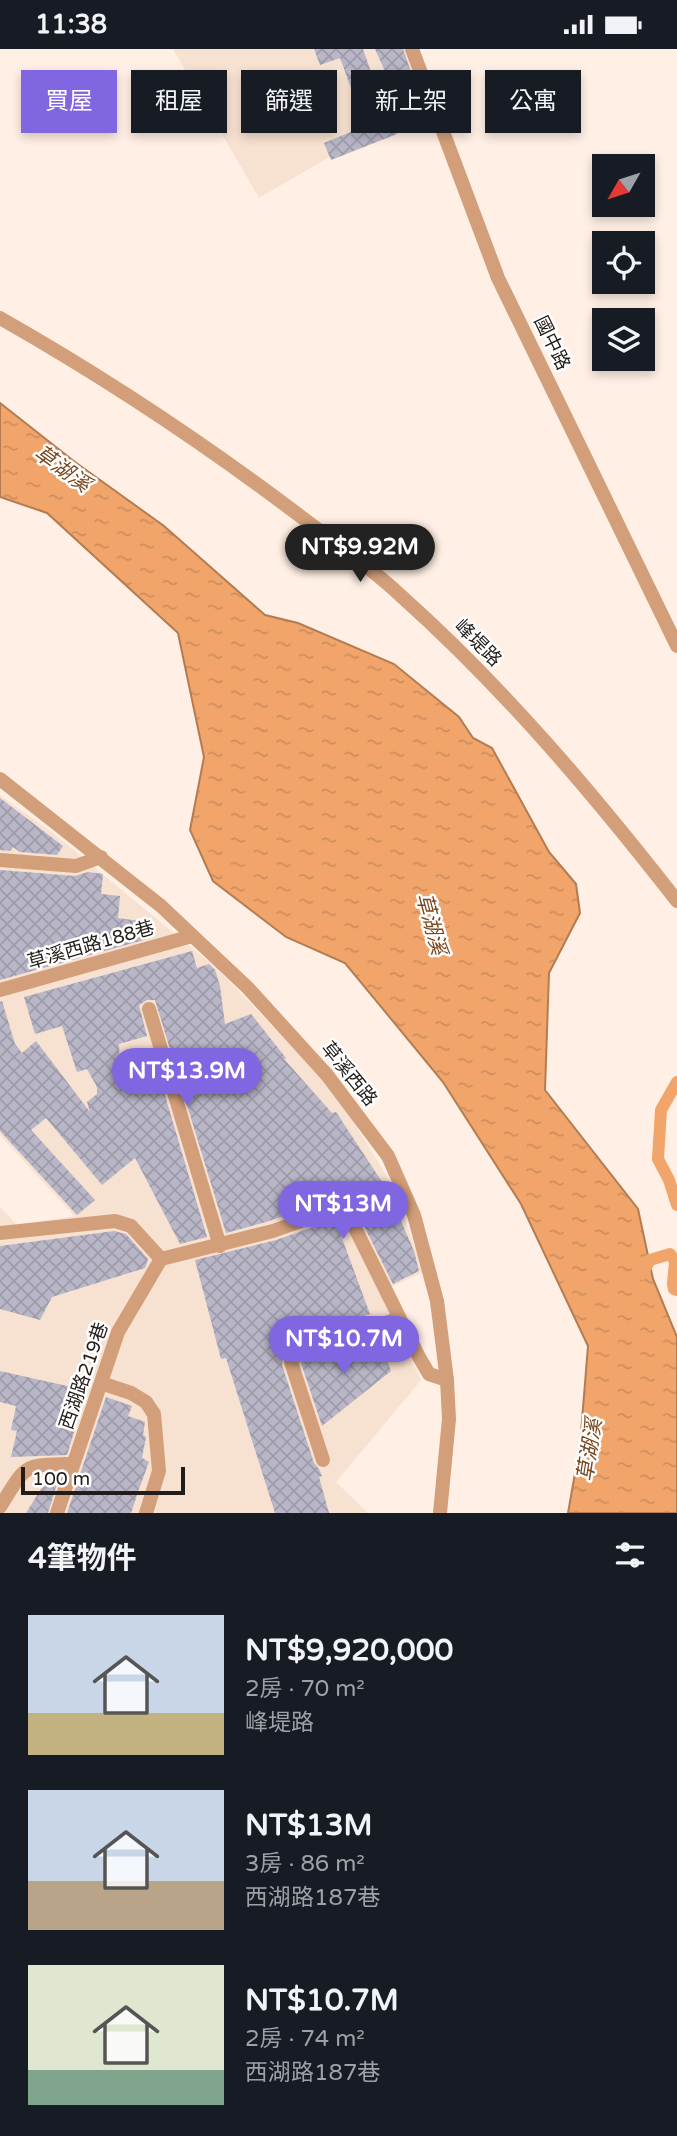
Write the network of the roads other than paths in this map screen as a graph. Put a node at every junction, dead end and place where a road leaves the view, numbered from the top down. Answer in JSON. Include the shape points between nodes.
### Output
{"nodes":[{"id":1,"x":412,"y":49,"type":"edge"},
{"id":2,"x":0,"y":318,"type":"edge"},
{"id":3,"x":677,"y":646,"type":"edge"},
{"id":4,"x":0,"y":779,"type":"edge"},
{"id":5,"x":101,"y":857,"type":"junction"},
{"id":6,"x":0,"y":860,"type":"edge"},
{"id":7,"x":677,"y":901,"type":"edge"},
{"id":8,"x":192,"y":936,"type":"junction"},
{"id":9,"x":0,"y":990,"type":"edge"},
{"id":10,"x":149,"y":1009,"type":"dead end"},
{"id":11,"x":0,"y":1233,"type":"edge"},
{"id":12,"x":220,"y":1246,"type":"junction"},
{"id":13,"x":161,"y":1259,"type":"junction"},
{"id":14,"x":398,"y":1319,"type":"junction"},
{"id":15,"x":447,"y":1380,"type":"junction"},
{"id":16,"x":100,"y":1383,"type":"junction"},
{"id":17,"x":323,"y":1460,"type":"dead end"},
{"id":18,"x":73,"y":1464,"type":"junction"},
{"id":19,"x":0,"y":1507,"type":"edge"},
{"id":20,"x":57,"y":1513,"type":"edge"},
{"id":21,"x":146,"y":1513,"type":"edge"},
{"id":22,"x":440,"y":1513,"type":"edge"}],
"edges":[{"from":1,"to":3,"type":"street","name":"國中路","via":[[498,278]]},
{"from":2,"to":7,"type":"street","name":"峰堤路","via":[[129,396],[248,477],[399,594],[538,731]]},
{"from":4,"to":5,"type":"street","name":"草溪西路"},
{"from":5,"to":6,"type":"street","via":[[76,866]]},
{"from":5,"to":8,"type":"street","name":"草溪西路"},
{"from":8,"to":9,"type":"street","name":"草溪西路188巷"},
{"from":8,"to":15,"type":"street","name":"草溪西路","via":[[304,1048],[388,1156],[427,1259]]},
{"from":10,"to":12,"type":"street"},
{"from":11,"to":13,"type":"street","via":[[115,1221],[131,1226]]},
{"from":12,"to":13,"type":"street"},
{"from":12,"to":14,"type":"street","via":[[326,1212],[349,1216]]},
{"from":13,"to":16,"type":"street","name":"西湖路219巷","via":[[118,1332]]},
{"from":14,"to":15,"type":"street","via":[[429,1374]]},
{"from":14,"to":17,"type":"street","via":[[296,1352],[291,1362]]},
{"from":15,"to":22,"type":"street","name":"草溪西路","via":[[449,1419]]},
{"from":16,"to":18,"type":"street","name":"西湖路219巷"},
{"from":16,"to":21,"type":"street","via":[[146,1402],[154,1414],[159,1471]]},
{"from":18,"to":19,"type":"street","via":[[36,1465],[22,1471]]},
{"from":18,"to":20,"type":"street","name":"西湖路219巷"}]}
